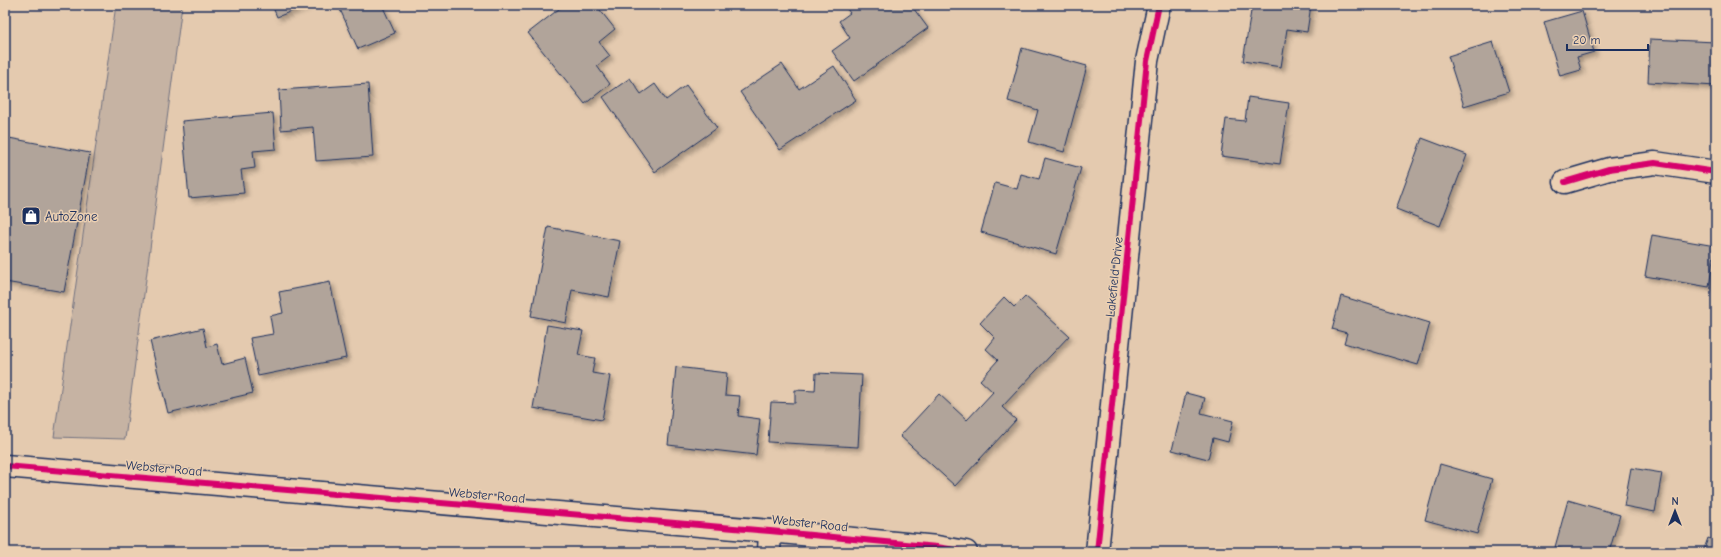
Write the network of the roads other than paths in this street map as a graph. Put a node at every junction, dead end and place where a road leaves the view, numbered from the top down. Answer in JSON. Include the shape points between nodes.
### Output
{"nodes":[{"id":1,"x":1159,"y":5,"type":"edge"},
{"id":2,"x":1716,"y":172,"type":"edge"},
{"id":3,"x":1565,"y":182,"type":"dead end"},
{"id":4,"x":5,"y":466,"type":"edge"},
{"id":5,"x":770,"y":530,"type":"junction"},
{"id":6,"x":769,"y":552,"type":"edge"},
{"id":7,"x":966,"y":552,"type":"edge"},
{"id":8,"x":1097,"y":552,"type":"edge"}],
"edges":[{"from":1,"to":8,"type":"street","name":"Lakefield Drive","via":[[1147,62]]},
{"from":2,"to":3,"type":"street","via":[[1655,163],[1610,169]]},
{"from":4,"to":5,"type":"street","name":"Webster Road"},
{"from":5,"to":6,"type":"street"},
{"from":5,"to":7,"type":"street","name":"Webster Road"}]}
